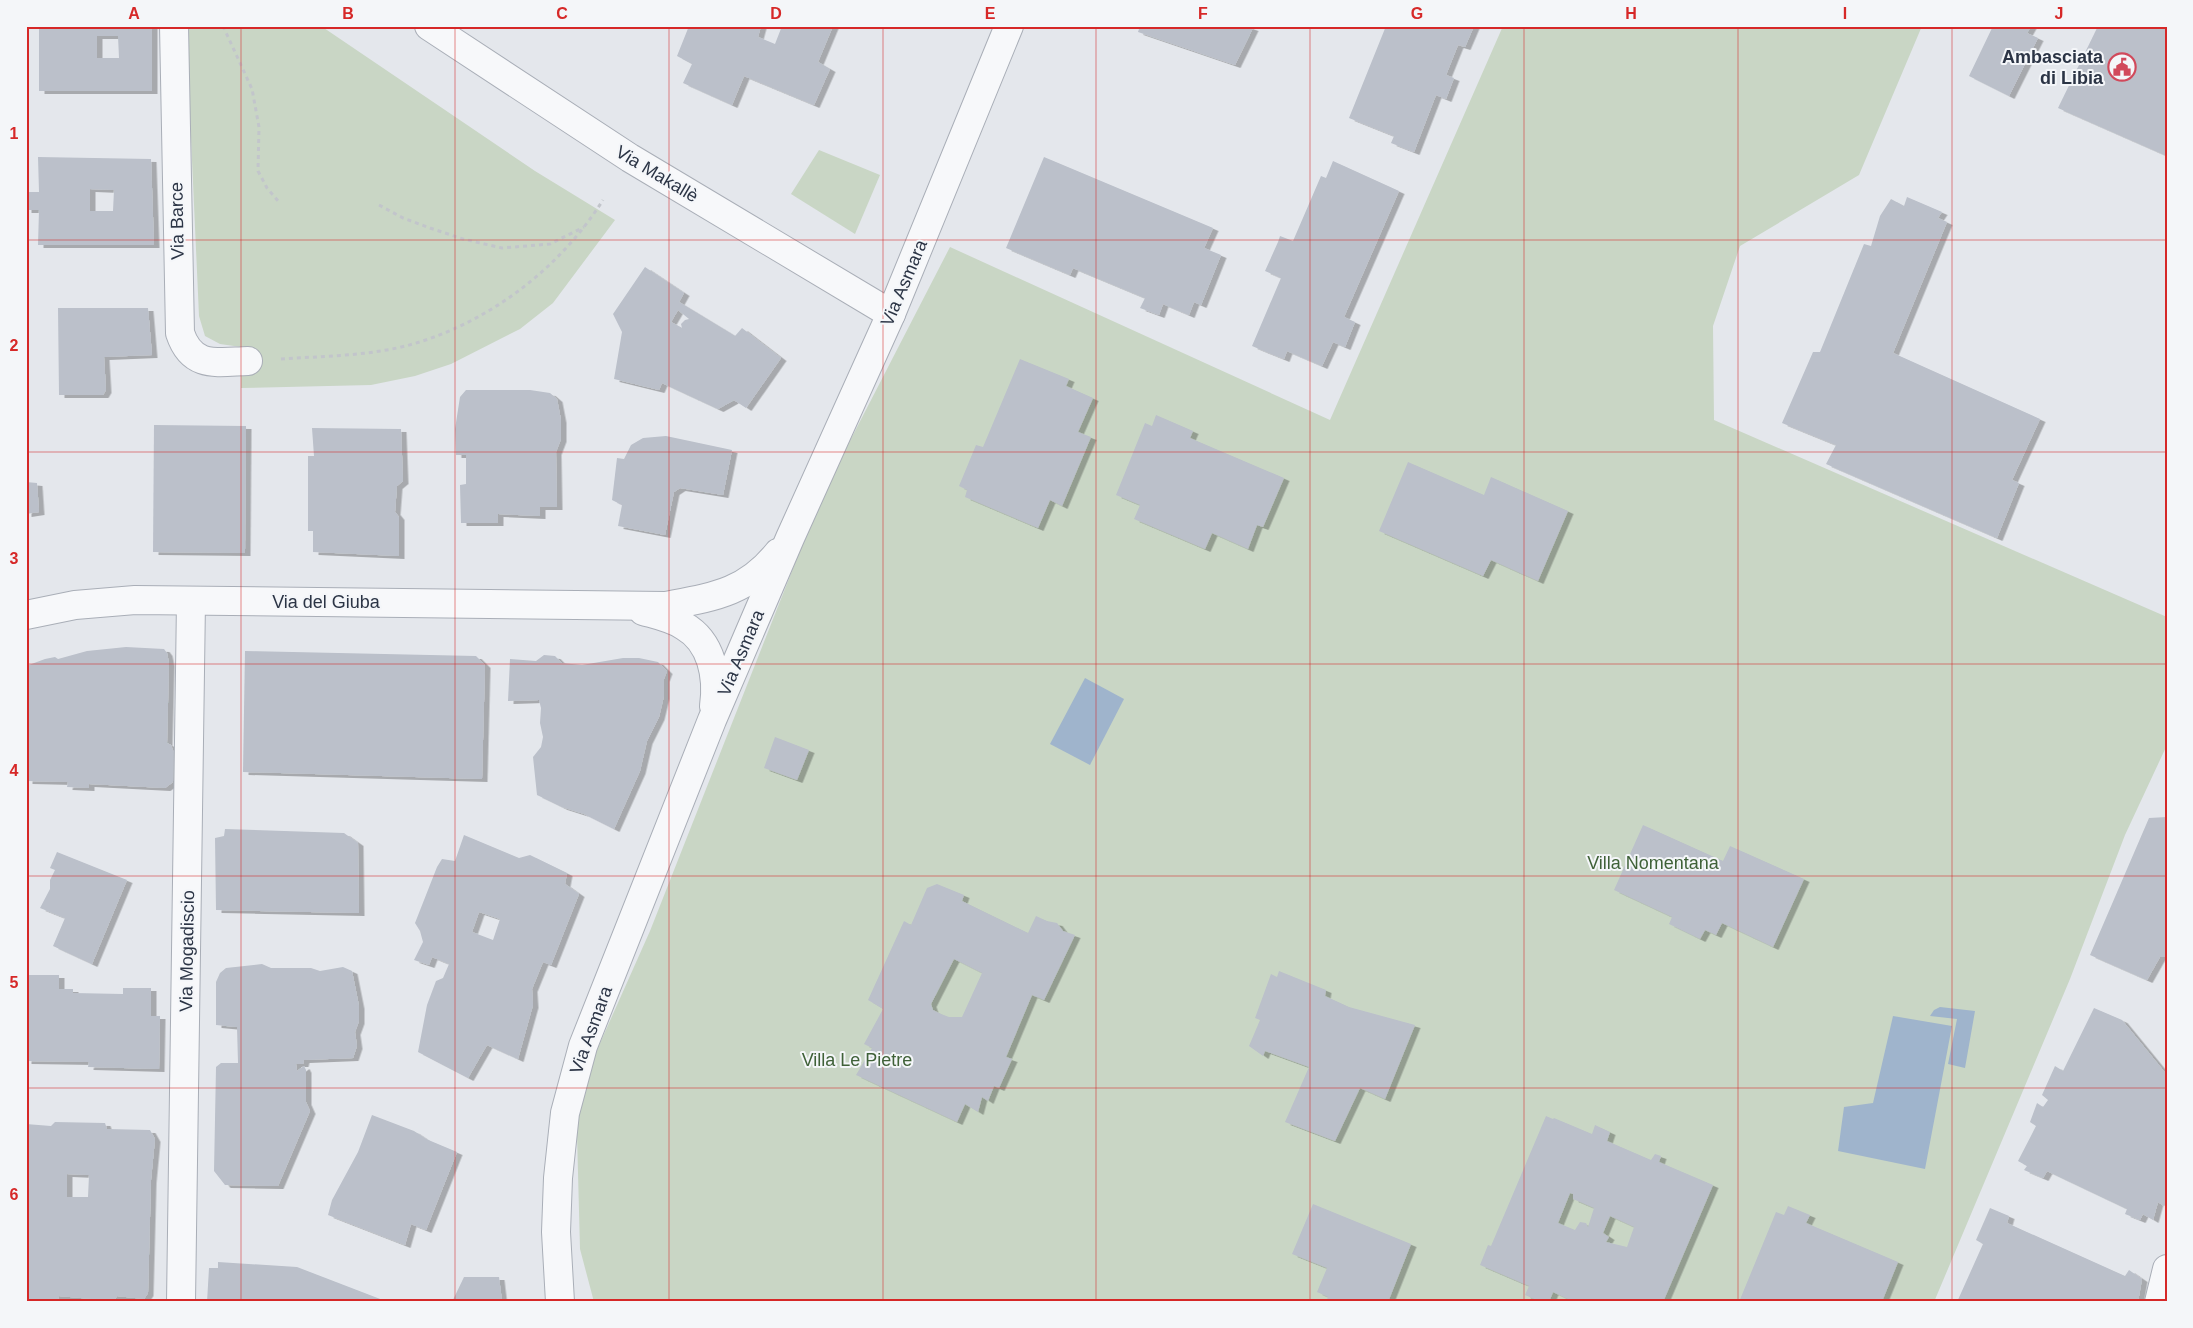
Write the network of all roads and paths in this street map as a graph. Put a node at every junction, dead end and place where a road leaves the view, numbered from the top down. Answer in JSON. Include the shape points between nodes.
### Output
{"nodes":[{"id":1,"x":174,"y":26,"type":"edge"},
{"id":2,"x":223,"y":26,"type":"edge"},
{"id":3,"x":429,"y":26,"type":"edge"},
{"id":4,"x":1009,"y":26,"type":"edge"},
{"id":5,"x":603,"y":200,"type":"dead end"},
{"id":6,"x":279,"y":202,"type":"dead end"},
{"id":7,"x":379,"y":205,"type":"dead end"},
{"id":8,"x":587,"y":225,"type":"junction"},
{"id":9,"x":891,"y":314,"type":"junction"},
{"id":10,"x":248,"y":361,"type":"joint"},
{"id":11,"x":790,"y":538,"type":"junction"},
{"id":12,"x":191,"y":601,"type":"junction"},
{"id":13,"x":628,"y":606,"type":"junction"},
{"id":14,"x":26,"y":615,"type":"edge"},
{"id":15,"x":712,"y":720,"type":"junction"},
{"id":16,"x":2167,"y":1269,"type":"edge"},
{"id":17,"x":181,"y":1302,"type":"edge"},
{"id":18,"x":560,"y":1302,"type":"edge"},
{"id":19,"x":2159,"y":1302,"type":"edge"}],
"edges":[{"from":1,"to":10,"type":"street","name":"Via Barce","via":[[180,333],[184,345],[194,356],[208,363]]},
{"from":2,"to":6,"type":"path","via":[[252,89],[259,127],[258,171]]},
{"from":3,"to":9,"type":"street","name":"Via Makallè","via":[[630,158]]},
{"from":4,"to":9,"type":"street","name":"Via Asmara"},
{"from":5,"to":8,"type":"path"},
{"from":7,"to":8,"type":"path","via":[[438,231],[502,248],[550,244]]},
{"from":8,"to":10,"type":"path","via":[[566,250],[511,297],[453,329],[412,344],[367,352]]},
{"from":9,"to":11,"type":"street","name":"Via Asmara"},
{"from":11,"to":13,"type":"street","name":"Via del Giuba","via":[[757,576],[730,590],[665,606]]},
{"from":11,"to":15,"type":"street","name":"Via Asmara"},
{"from":12,"to":13,"type":"street","name":"Via del Giuba"},
{"from":12,"to":14,"type":"street","name":"Via del Giuba","via":[[136,600],[75,605]]},
{"from":12,"to":17,"type":"street","name":"Via Mogadiscio"},
{"from":13,"to":15,"type":"street","name":"Via del Giuba","via":[[673,620],[702,642],[714,676]]},
{"from":15,"to":18,"type":"street","name":"Via Asmara","via":[[576,1067],[562,1134],[558,1178],[556,1232]]},
{"from":16,"to":19,"type":"street"}]}
